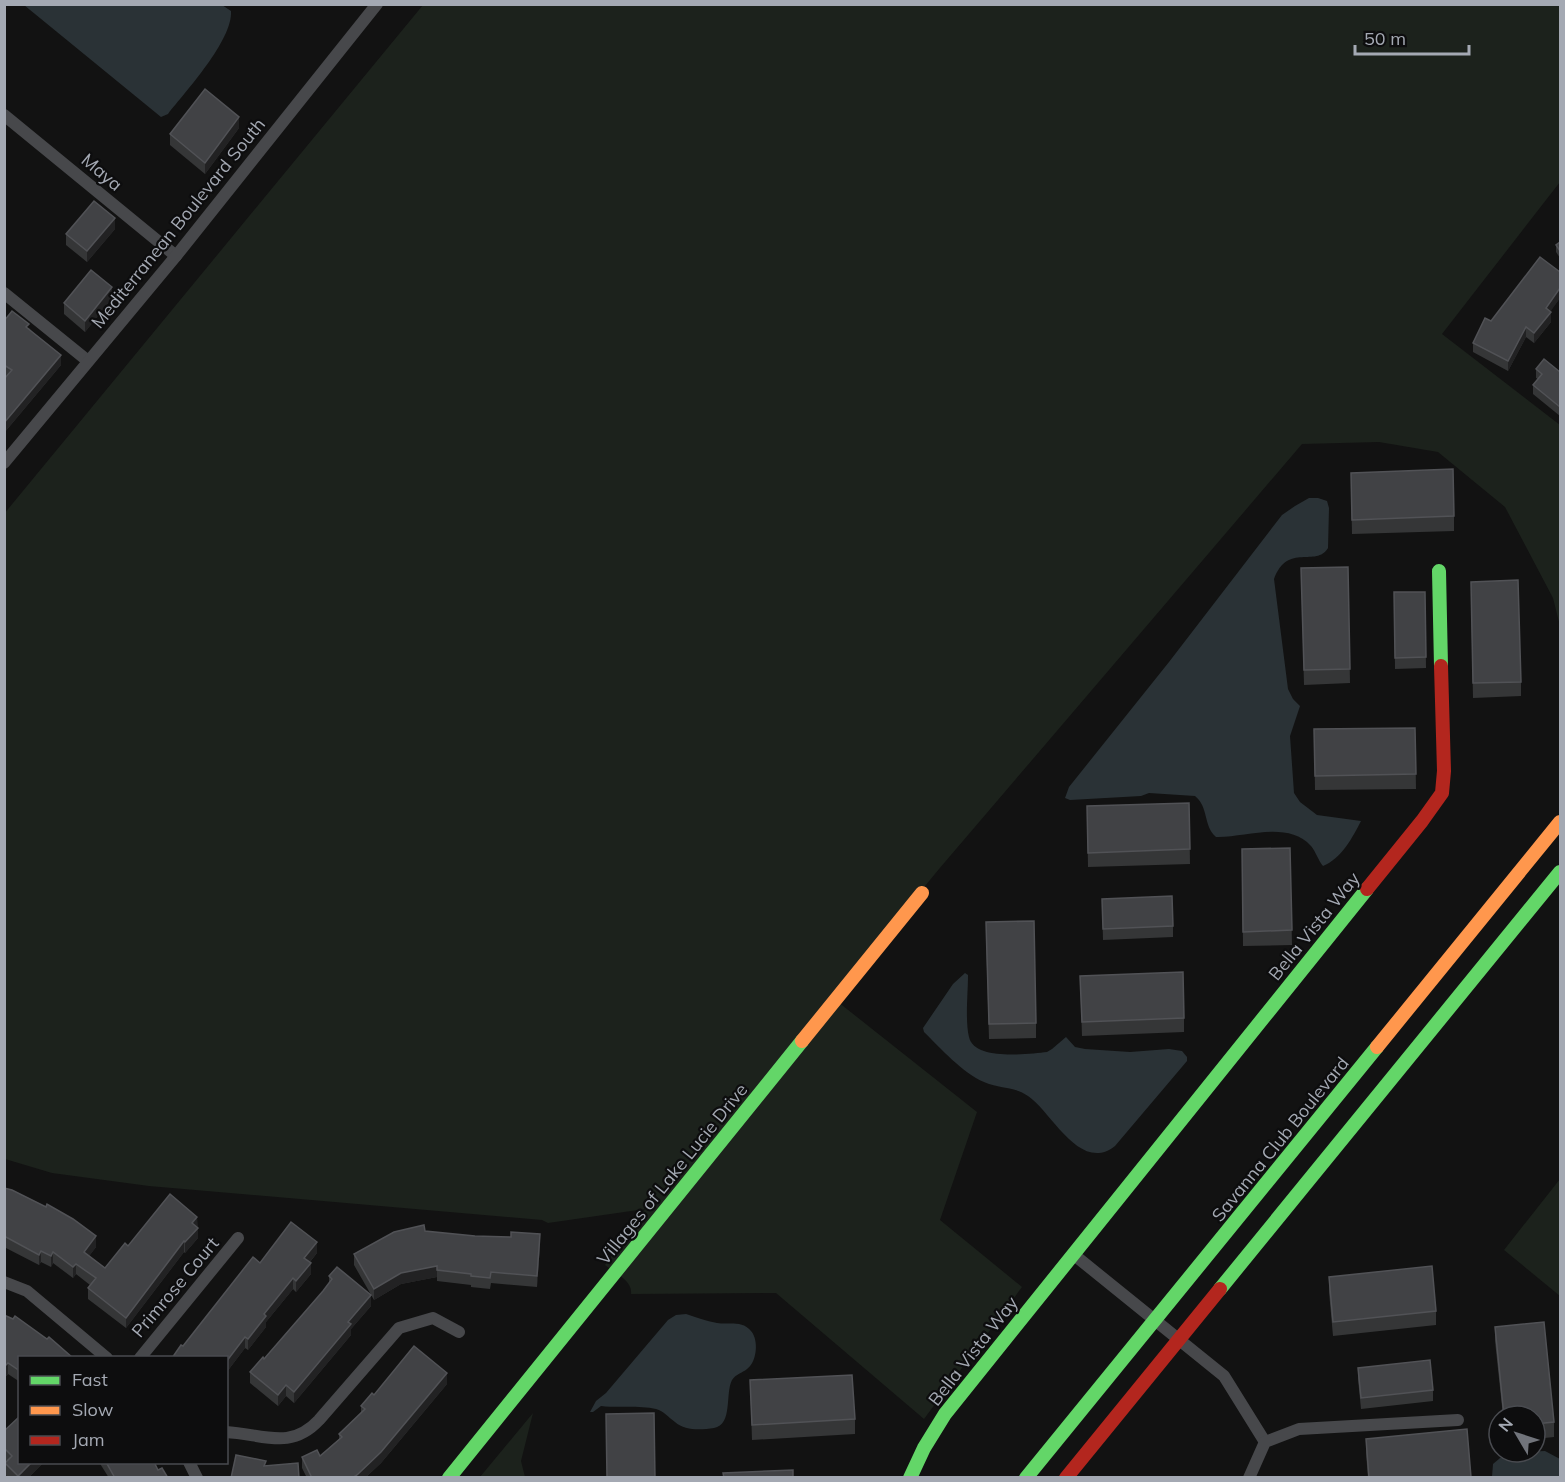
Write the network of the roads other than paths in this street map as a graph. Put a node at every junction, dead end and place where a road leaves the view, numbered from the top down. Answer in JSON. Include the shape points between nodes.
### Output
{"nodes":[{"id":1,"x":377,"y":4,"type":"edge"},
{"id":2,"x":4,"y":115,"type":"edge"},
{"id":3,"x":176,"y":256,"type":"junction"},
{"id":4,"x":4,"y":293,"type":"edge"},
{"id":5,"x":88,"y":361,"type":"junction"},
{"id":6,"x":4,"y":463,"type":"edge"},
{"id":7,"x":1438,"y":571,"type":"dead end"},
{"id":8,"x":1560,"y":822,"type":"edge"},
{"id":9,"x":1560,"y":872,"type":"edge"},
{"id":10,"x":922,"y":892,"type":"dead end"},
{"id":11,"x":238,"y":1238,"type":"dead end"},
{"id":12,"x":1073,"y":1254,"type":"junction"},
{"id":13,"x":4,"y":1282,"type":"edge"},
{"id":14,"x":1155,"y":1320,"type":"junction"},
{"id":15,"x":459,"y":1332,"type":"dead end"},
{"id":16,"x":1178,"y":1338,"type":"junction"},
{"id":17,"x":105,"y":1356,"type":"edge"},
{"id":18,"x":142,"y":1356,"type":"edge"},
{"id":19,"x":1458,"y":1420,"type":"dead end"},
{"id":20,"x":228,"y":1432,"type":"edge"},
{"id":21,"x":1265,"y":1442,"type":"junction"},
{"id":22,"x":190,"y":1464,"type":"edge"},
{"id":23,"x":197,"y":1478,"type":"edge"},
{"id":24,"x":449,"y":1478,"type":"edge"},
{"id":25,"x":910,"y":1478,"type":"edge"},
{"id":26,"x":1026,"y":1478,"type":"edge"},
{"id":27,"x":1066,"y":1478,"type":"edge"},
{"id":28,"x":1249,"y":1478,"type":"edge"}],
"edges":[{"from":1,"to":3,"type":"street","name":"Mediterranean Boulevard South"},
{"from":2,"to":3,"type":"street","name":"Maya"},
{"from":3,"to":5,"type":"street","name":"Mediterranean Boulevard South"},
{"from":4,"to":5,"type":"street"},
{"from":5,"to":6,"type":"street","name":"Mediterranean Boulevard South"},
{"from":7,"to":12,"type":"street","name":"Bella Vista Way","via":[[1442,794]]},
{"from":8,"to":14,"type":"street","name":"Savanna Club Boulevard"},
{"from":9,"to":16,"type":"street"},
{"from":10,"to":24,"type":"street","name":"Villages of Lake Lucie Drive"},
{"from":11,"to":18,"type":"street","name":"Primrose Court"},
{"from":12,"to":14,"type":"street"},
{"from":12,"to":25,"type":"street","name":"Bella Vista Way","via":[[945,1414]]},
{"from":13,"to":17,"type":"street","via":[[27,1291]]},
{"from":14,"to":16,"type":"street"},
{"from":14,"to":26,"type":"street","name":"Savanna Club Boulevard"},
{"from":15,"to":20,"type":"street","via":[[433,1318],[399,1328],[319,1420],[301,1434],[279,1439]]},
{"from":16,"to":21,"type":"street","via":[[1224,1376]]},
{"from":16,"to":27,"type":"street"},
{"from":19,"to":21,"type":"street","via":[[1299,1429]]},
{"from":21,"to":28,"type":"street"},
{"from":22,"to":23,"type":"street"}]}
